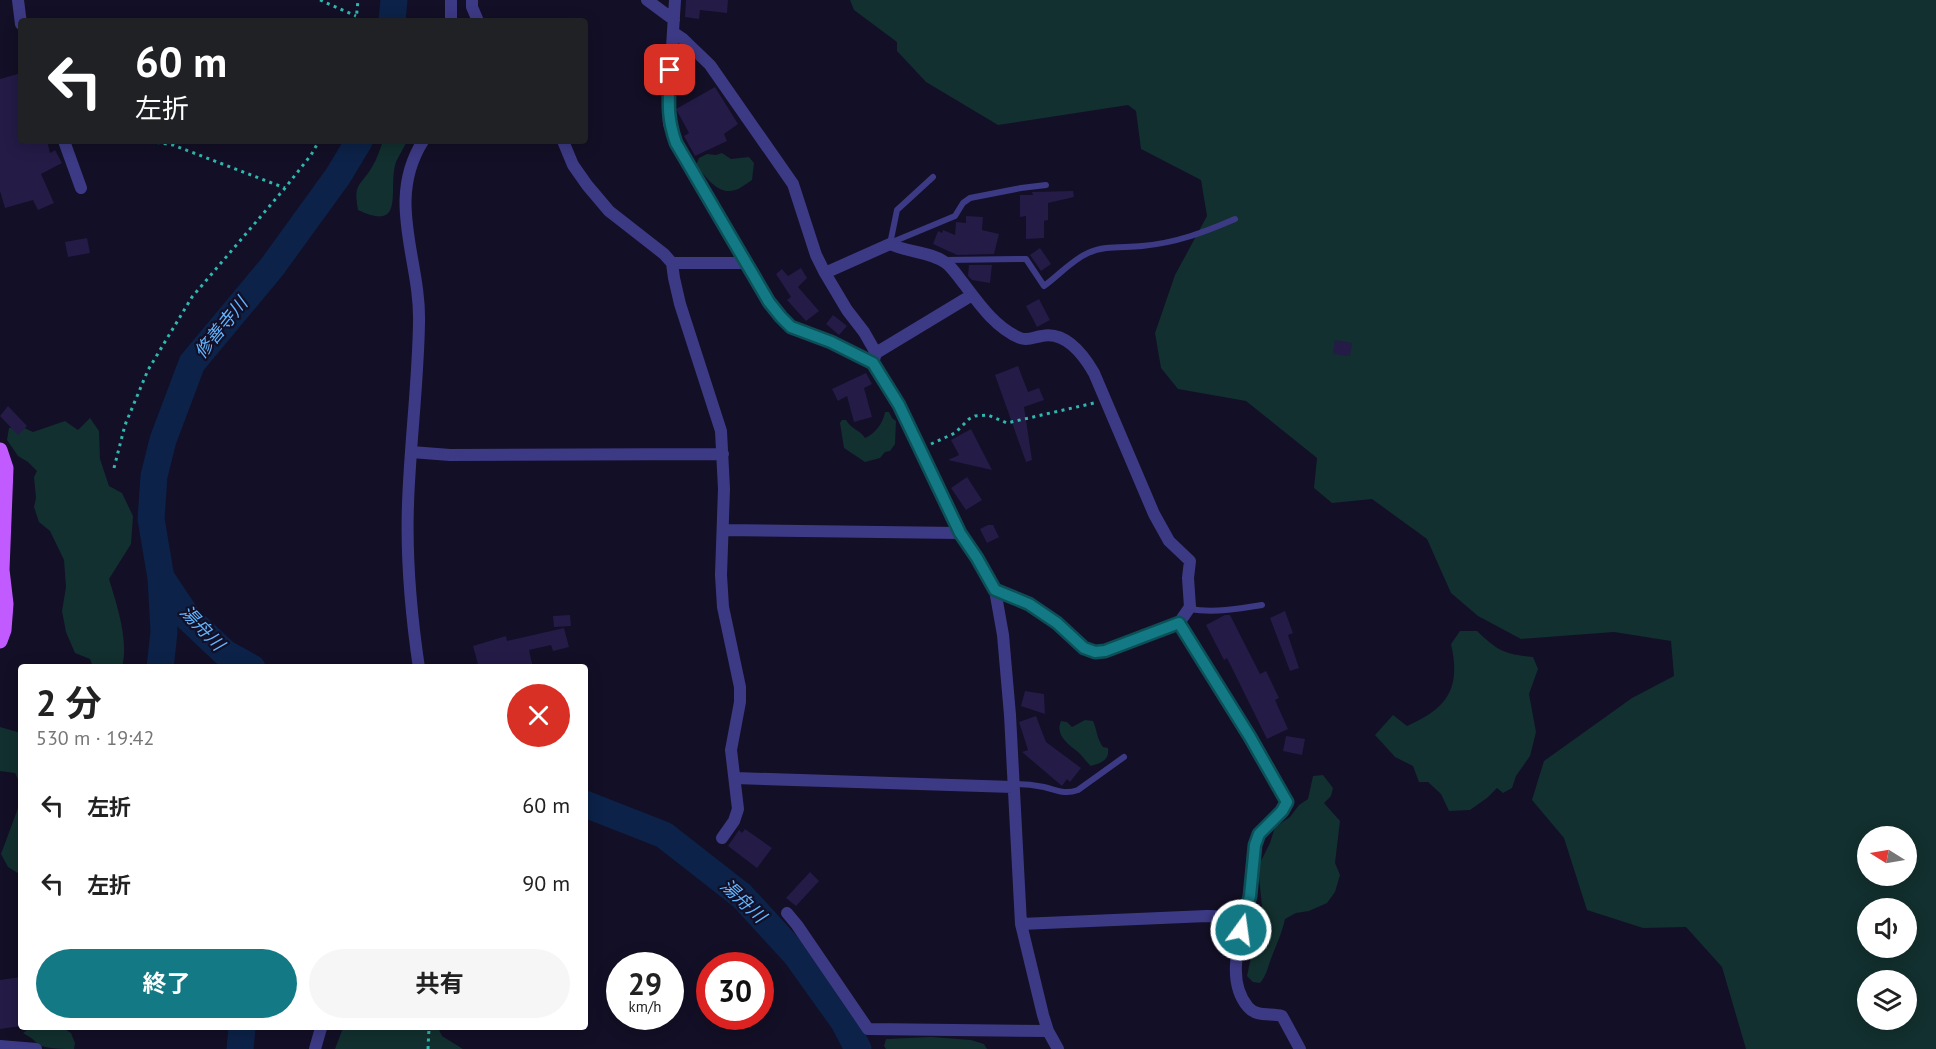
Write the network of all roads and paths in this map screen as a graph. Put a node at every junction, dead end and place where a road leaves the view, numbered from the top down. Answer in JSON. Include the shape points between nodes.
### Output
{"nodes":[{"id":1,"x":18,"y":0,"type":"edge"},
{"id":2,"x":320,"y":0,"type":"edge"},
{"id":3,"x":358,"y":0,"type":"edge"},
{"id":4,"x":451,"y":0,"type":"edge"},
{"id":5,"x":472,"y":0,"type":"edge"},
{"id":6,"x":647,"y":0,"type":"edge"},
{"id":7,"x":675,"y":0,"type":"edge"},
{"id":8,"x":356,"y":16,"type":"joint"},
{"id":9,"x":20,"y":18,"type":"edge"},
{"id":10,"x":451,"y":18,"type":"edge"},
{"id":11,"x":477,"y":18,"type":"edge"},
{"id":12,"x":674,"y":27,"type":"junction"},
{"id":13,"x":65,"y":144,"type":"edge"},
{"id":14,"x":167,"y":144,"type":"edge"},
{"id":15,"x":318,"y":144,"type":"edge"},
{"id":16,"x":422,"y":144,"type":"edge"},
{"id":17,"x":564,"y":144,"type":"edge"},
{"id":18,"x":933,"y":177,"type":"dead end"},
{"id":19,"x":1046,"y":185,"type":"dead end"},
{"id":20,"x":81,"y":188,"type":"dead end"},
{"id":21,"x":285,"y":188,"type":"junction"},
{"id":22,"x":1235,"y":219,"type":"dead end"},
{"id":23,"x":890,"y":244,"type":"junction"},
{"id":24,"x":941,"y":260,"type":"junction"},
{"id":25,"x":672,"y":263,"type":"junction"},
{"id":26,"x":746,"y":263,"type":"junction"},
{"id":27,"x":825,"y":273,"type":"junction"},
{"id":28,"x":972,"y":295,"type":"junction"},
{"id":29,"x":874,"y":358,"type":"junction"},
{"id":30,"x":1106,"y":401,"type":"junction"},
{"id":31,"x":918,"y":449,"type":"junction"},
{"id":32,"x":0,"y":450,"type":"edge"},
{"id":33,"x":411,"y":452,"type":"junction"},
{"id":34,"x":723,"y":454,"type":"junction"},
{"id":35,"x":114,"y":468,"type":"dead end"},
{"id":36,"x":724,"y":530,"type":"junction"},
{"id":37,"x":960,"y":533,"type":"junction"},
{"id":38,"x":995,"y":590,"type":"junction"},
{"id":39,"x":1262,"y":605,"type":"dead end"},
{"id":40,"x":1194,"y":610,"type":"junction"},
{"id":41,"x":1179,"y":623,"type":"junction"},
{"id":42,"x":0,"y":641,"type":"edge"},
{"id":43,"x":419,"y":664,"type":"edge"},
{"id":44,"x":1124,"y":757,"type":"dead end"},
{"id":45,"x":735,"y":778,"type":"junction"},
{"id":46,"x":1013,"y":786,"type":"junction"},
{"id":47,"x":722,"y":838,"type":"dead end"},
{"id":48,"x":786,"y":913,"type":"dead end"},
{"id":49,"x":1245,"y":917,"type":"junction"},
{"id":50,"x":1021,"y":924,"type":"junction"},
{"id":51,"x":320,"y":1030,"type":"edge"},
{"id":52,"x":429,"y":1030,"type":"edge"},
{"id":53,"x":1048,"y":1031,"type":"junction"},
{"id":54,"x":0,"y":1046,"type":"edge"},
{"id":55,"x":36,"y":1049,"type":"edge"},
{"id":56,"x":315,"y":1049,"type":"edge"},
{"id":57,"x":428,"y":1049,"type":"edge"},
{"id":58,"x":1058,"y":1049,"type":"edge"},
{"id":59,"x":1300,"y":1049,"type":"edge"}],
"edges":[{"from":1,"to":9,"type":"street"},
{"from":2,"to":8,"type":"path"},
{"from":3,"to":8,"type":"path"},
{"from":4,"to":10,"type":"street"},
{"from":5,"to":11,"type":"street"},
{"from":6,"to":12,"type":"street"},
{"from":7,"to":12,"type":"street"},
{"from":12,"to":26,"type":"street","via":[[669,124],[676,143]]},
{"from":12,"to":27,"type":"street","via":[[710,65],[793,184]]},
{"from":13,"to":20,"type":"street"},
{"from":14,"to":21,"type":"path"},
{"from":15,"to":21,"type":"path"},
{"from":16,"to":33,"type":"street","via":[[411,170],[405,204],[406,233],[419,299]]},
{"from":17,"to":25,"type":"street","via":[[573,165],[609,211]]},
{"from":18,"to":23,"type":"lane","via":[[897,210]]},
{"from":19,"to":23,"type":"lane","via":[[970,198],[956,216]]},
{"from":21,"to":35,"type":"path","via":[[192,297],[148,370],[125,425]]},
{"from":22,"to":24,"type":"lane","via":[[1176,241],[1090,252],[1044,286],[1026,259]]},
{"from":23,"to":24,"type":"street"},
{"from":23,"to":27,"type":"street"},
{"from":24,"to":28,"type":"street"},
{"from":25,"to":26,"type":"street"},
{"from":25,"to":34,"type":"street","via":[[680,304],[721,431]]},
{"from":26,"to":29,"type":"street","via":[[769,302],[791,327]]},
{"from":27,"to":29,"type":"street","via":[[864,332]]},
{"from":28,"to":29,"type":"street"},
{"from":28,"to":30,"type":"street","via":[[999,327],[1021,339],[1051,334],[1064,338],[1086,360]]},
{"from":29,"to":31,"type":"street"},
{"from":30,"to":31,"type":"path","via":[[1008,423],[988,415],[975,416],[955,433]]},
{"from":30,"to":40,"type":"street","via":[[1154,514],[1169,541],[1190,561]]},
{"from":31,"to":37,"type":"street"},
{"from":32,"to":42,"type":"main road","via":[[6,468],[6,604]]},
{"from":33,"to":34,"type":"street"},
{"from":33,"to":43,"type":"street","via":[[408,559]]},
{"from":34,"to":36,"type":"street"},
{"from":36,"to":37,"type":"street"},
{"from":36,"to":45,"type":"street","via":[[723,607],[740,687],[731,750]]},
{"from":37,"to":38,"type":"street"},
{"from":38,"to":41,"type":"street","via":[[1029,604],[1084,648],[1095,652]]},
{"from":38,"to":46,"type":"street","via":[[1003,635]]},
{"from":39,"to":40,"type":"lane"},
{"from":40,"to":41,"type":"street"},
{"from":41,"to":49,"type":"street","via":[[1287,802],[1259,834]]},
{"from":44,"to":46,"type":"lane","via":[[1071,793],[1026,784]]},
{"from":45,"to":46,"type":"street"},
{"from":45,"to":47,"type":"street","via":[[738,809]]},
{"from":46,"to":50,"type":"street"},
{"from":48,"to":53,"type":"street","via":[[868,1029]]},
{"from":49,"to":50,"type":"street"},
{"from":49,"to":59,"type":"street","via":[[1236,974],[1244,1001],[1257,1013],[1282,1016]]},
{"from":50,"to":53,"type":"street"},
{"from":51,"to":56,"type":"street"},
{"from":52,"to":57,"type":"path"},
{"from":53,"to":58,"type":"street"},
{"from":54,"to":55,"type":"street"}]}
